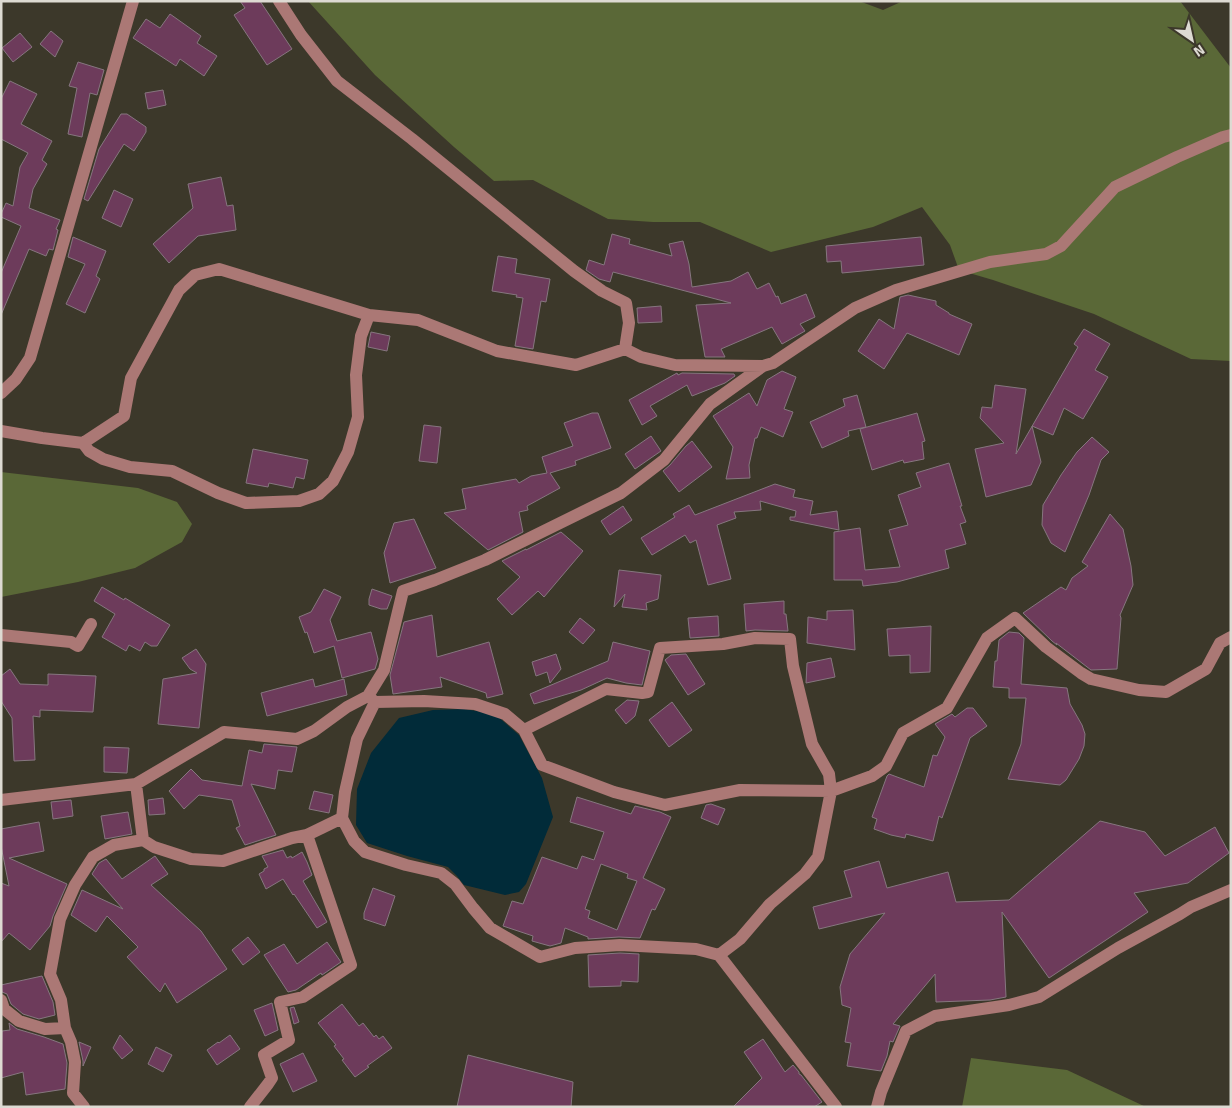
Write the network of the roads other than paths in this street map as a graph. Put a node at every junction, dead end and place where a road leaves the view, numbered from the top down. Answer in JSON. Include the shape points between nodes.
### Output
{"nodes":[{"id":1,"x":133,"y":1,"type":"edge"},
{"id":2,"x":279,"y":1,"type":"edge"},
{"id":3,"x":1231,"y":135,"type":"edge"},
{"id":4,"x":369,"y":315,"type":"junction"},
{"id":5,"x":625,"y":349,"type":"junction"},
{"id":6,"x":763,"y":366,"type":"junction"},
{"id":7,"x":1,"y":393,"type":"edge"},
{"id":8,"x":1,"y":431,"type":"edge"},
{"id":9,"x":83,"y":443,"type":"junction"},
{"id":10,"x":91,"y":624,"type":"dead end"},
{"id":11,"x":1,"y":635,"type":"edge"},
{"id":12,"x":1231,"y":637,"type":"edge"},
{"id":13,"x":371,"y":699,"type":"junction"},
{"id":14,"x":524,"y":730,"type":"junction"},
{"id":15,"x":136,"y":784,"type":"junction"},
{"id":16,"x":831,"y":791,"type":"junction"},
{"id":17,"x":1,"y":800,"type":"edge"},
{"id":18,"x":342,"y":818,"type":"junction"},
{"id":19,"x":307,"y":835,"type":"junction"},
{"id":20,"x":143,"y":840,"type":"junction"},
{"id":21,"x":1231,"y":890,"type":"edge"},
{"id":22,"x":719,"y":955,"type":"junction"},
{"id":23,"x":1,"y":1000,"type":"edge"},
{"id":24,"x":65,"y":1028,"type":"junction"},
{"id":25,"x":84,"y":1107,"type":"edge"},
{"id":26,"x":250,"y":1107,"type":"edge"},
{"id":27,"x":836,"y":1107,"type":"edge"},
{"id":28,"x":876,"y":1107,"type":"edge"}],
"edges":[{"from":1,"to":7,"type":"street","via":[[30,358],[16,379]]},
{"from":2,"to":5,"type":"street","via":[[300,35],[337,81],[574,272],[626,303],[629,323]]},
{"from":3,"to":6,"type":"street","via":[[1115,187],[1061,246],[1046,254],[990,262],[896,290],[855,308],[773,363]]},
{"from":4,"to":5,"type":"street","via":[[418,320],[497,351],[576,366]]},
{"from":4,"to":9,"type":"street","via":[[219,270],[195,275],[179,290],[131,378],[124,416]]},
{"from":4,"to":9,"type":"street","via":[[361,336],[356,375],[358,417],[348,452],[333,481],[319,494],[299,501],[246,504],[172,471],[130,467],[103,459]]},
{"from":5,"to":6,"type":"street","via":[[641,357],[675,365]]},
{"from":6,"to":13,"type":"street","via":[[710,404],[664,460],[621,493],[485,560],[403,590],[384,670]]},
{"from":8,"to":9,"type":"street"},
{"from":10,"to":11,"type":"street","via":[[78,646],[71,642]]},
{"from":12,"to":16,"type":"street","via":[[1220,643],[1206,669],[1166,692],[1139,690],[1091,679],[1046,647],[1015,618],[987,638],[947,708],[903,733],[886,766],[872,776]]},
{"from":13,"to":14,"type":"street","via":[[475,704],[505,714]]},
{"from":13,"to":15,"type":"street","via":[[347,707],[298,739],[224,732]]},
{"from":13,"to":18,"type":"street","via":[[357,739]]},
{"from":14,"to":16,"type":"street","via":[[542,765],[614,792],[665,805],[740,790]]},
{"from":14,"to":16,"type":"street","via":[[606,689],[648,692],[660,648],[756,638],[790,639],[793,666],[812,744],[829,774]]},
{"from":15,"to":17,"type":"street"},
{"from":15,"to":20,"type":"street"},
{"from":16,"to":22,"type":"street","via":[[818,857],[740,939]]},
{"from":18,"to":19,"type":"street"},
{"from":18,"to":22,"type":"street","via":[[354,841],[365,852],[441,873],[455,884],[490,928],[540,957],[575,948],[620,945],[696,949]]},
{"from":19,"to":20,"type":"street","via":[[223,861],[191,859]]},
{"from":19,"to":26,"type":"street","via":[[351,965],[303,997],[280,1002],[290,1040],[264,1055],[272,1078]]},
{"from":20,"to":24,"type":"street","via":[[114,844],[93,857],[74,885],[60,919],[50,974],[61,1000]]},
{"from":21,"to":28,"type":"street","via":[[1191,907],[1040,997],[935,1016],[906,1031]]},
{"from":22,"to":27,"type":"street"},
{"from":23,"to":24,"type":"street","via":[[4,1009],[19,1021],[45,1029]]},
{"from":24,"to":25,"type":"street","via":[[74,1062],[73,1093]]}]}
